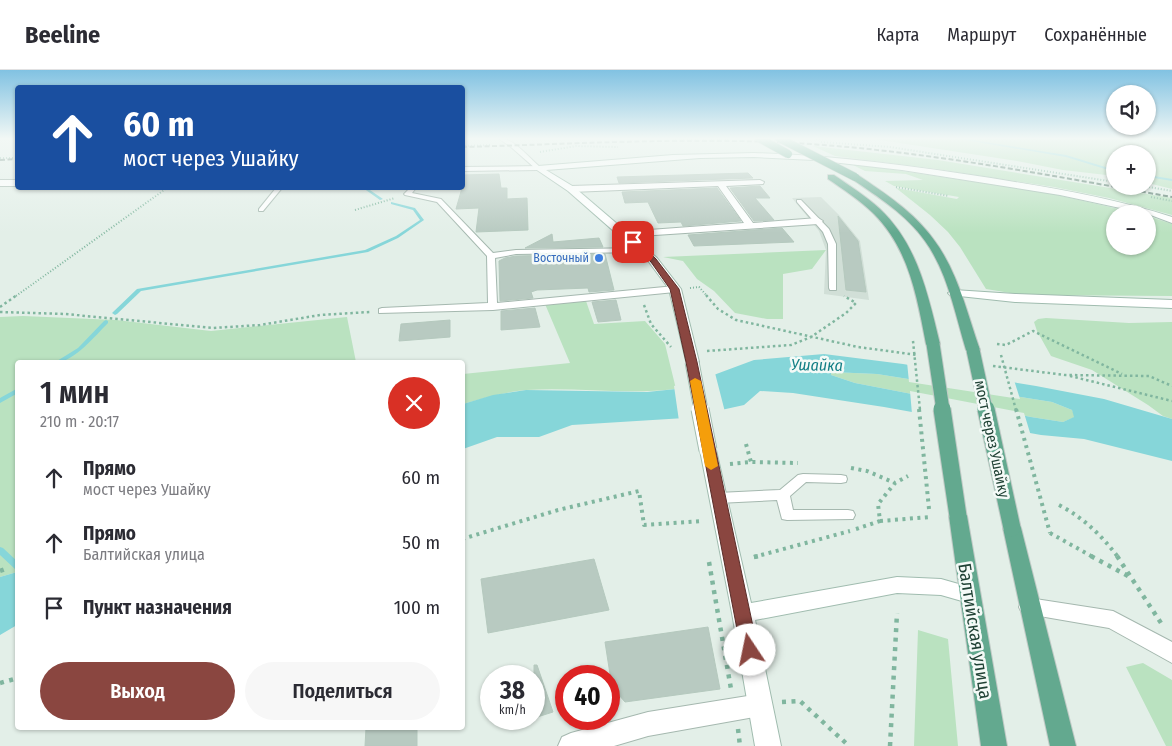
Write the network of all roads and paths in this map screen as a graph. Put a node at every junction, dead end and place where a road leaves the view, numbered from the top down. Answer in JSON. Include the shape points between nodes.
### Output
{"nodes":[{"id":1,"x":540,"y":170,"type":"edge"},
{"id":2,"x":840,"y":170,"type":"edge"},
{"id":3,"x":919,"y":170,"type":"edge"},
{"id":4,"x":1033,"y":170,"type":"edge"},
{"id":5,"x":827,"y":174,"type":"dead end"},
{"id":6,"x":1106,"y":181,"type":"edge"},
{"id":7,"x":760,"y":182,"type":"dead end"},
{"id":8,"x":0,"y":183,"type":"edge"},
{"id":9,"x":15,"y":183,"type":"edge"},
{"id":10,"x":721,"y":184,"type":"junction"},
{"id":11,"x":900,"y":188,"type":"dead end"},
{"id":12,"x":1156,"y":188,"type":"edge"},
{"id":13,"x":571,"y":189,"type":"junction"},
{"id":14,"x":164,"y":190,"type":"edge"},
{"id":15,"x":277,"y":190,"type":"edge"},
{"id":16,"x":411,"y":190,"type":"edge"},
{"id":17,"x":1172,"y":191,"type":"edge"},
{"id":18,"x":408,"y":194,"type":"junction"},
{"id":19,"x":950,"y":196,"type":"dead end"},
{"id":20,"x":799,"y":201,"type":"dead end"},
{"id":21,"x":260,"y":210,"type":"dead end"},
{"id":22,"x":355,"y":210,"type":"dead end"},
{"id":23,"x":1172,"y":220,"type":"edge"},
{"id":24,"x":818,"y":221,"type":"junction"},
{"id":25,"x":750,"y":224,"type":"junction"},
{"id":26,"x":625,"y":234,"type":"junction"},
{"id":27,"x":642,"y":250,"type":"junction"},
{"id":28,"x":490,"y":256,"type":"junction"},
{"id":29,"x":833,"y":288,"type":"joint"},
{"id":30,"x":675,"y":289,"type":"junction"},
{"id":31,"x":640,"y":292,"type":"junction"},
{"id":32,"x":954,"y":292,"type":"junction"},
{"id":33,"x":1172,"y":304,"type":"edge"},
{"id":34,"x":493,"y":306,"type":"junction"},
{"id":35,"x":0,"y":308,"type":"edge"},
{"id":36,"x":382,"y":311,"type":"joint"},
{"id":37,"x":0,"y":312,"type":"edge"},
{"id":38,"x":913,"y":341,"type":"dead end"},
{"id":39,"x":997,"y":344,"type":"dead end"},
{"id":40,"x":706,"y":351,"type":"dead end"},
{"id":41,"x":673,"y":354,"type":"dead end"},
{"id":42,"x":1001,"y":355,"type":"dead end"},
{"id":43,"x":1065,"y":375,"type":"dead end"},
{"id":44,"x":1125,"y":376,"type":"dead end"},
{"id":45,"x":1172,"y":401,"type":"edge"},
{"id":46,"x":746,"y":444,"type":"dead end"},
{"id":47,"x":751,"y":462,"type":"dead end"},
{"id":48,"x":841,"y":479,"type":"dead end"},
{"id":49,"x":783,"y":495,"type":"junction"},
{"id":50,"x":718,"y":498,"type":"junction"},
{"id":51,"x":1058,"y":505,"type":"dead end"},
{"id":52,"x":929,"y":509,"type":"dead end"},
{"id":53,"x":700,"y":512,"type":"dead end"},
{"id":54,"x":848,"y":515,"type":"dead end"},
{"id":55,"x":930,"y":517,"type":"dead end"},
{"id":56,"x":880,"y":521,"type":"dead end"},
{"id":57,"x":702,"y":522,"type":"junction"},
{"id":58,"x":704,"y":531,"type":"dead end"},
{"id":59,"x":465,"y":538,"type":"edge"},
{"id":60,"x":709,"y":561,"type":"dead end"},
{"id":61,"x":8,"y":568,"type":"dead end"},
{"id":62,"x":0,"y":571,"type":"edge"},
{"id":63,"x":1129,"y":576,"type":"junction"},
{"id":64,"x":969,"y":594,"type":"junction"},
{"id":65,"x":1029,"y":607,"type":"junction"},
{"id":66,"x":743,"y":613,"type":"junction"},
{"id":67,"x":897,"y":613,"type":"dead end"},
{"id":68,"x":1163,"y":626,"type":"dead end"},
{"id":69,"x":1172,"y":653,"type":"edge"},
{"id":70,"x":15,"y":679,"type":"edge"},
{"id":71,"x":0,"y":683,"type":"edge"},
{"id":72,"x":760,"y":704,"type":"junction"},
{"id":73,"x":734,"y":708,"type":"junction"},
{"id":74,"x":572,"y":746,"type":"edge"},
{"id":75,"x":740,"y":746,"type":"edge"},
{"id":76,"x":768,"y":746,"type":"edge"},
{"id":77,"x":849,"y":746,"type":"edge"},
{"id":78,"x":890,"y":746,"type":"edge"},
{"id":79,"x":994,"y":746,"type":"edge"},
{"id":80,"x":1063,"y":746,"type":"edge"}],
"edges":[{"from":1,"to":13,"type":"street"},
{"from":2,"to":32,"type":"main road","bridge":true,"via":[[874,190],[916,225],[931,242]]},
{"from":3,"to":23,"type":"street","via":[[1083,197]]},
{"from":4,"to":6,"type":"path"},
{"from":5,"to":64,"type":"main road","name":"Балтийская улица","bridge":true,"via":[[875,208],[902,241],[912,261],[933,344]]},
{"from":7,"to":10,"type":"street"},
{"from":8,"to":9,"type":"street"},
{"from":10,"to":13,"type":"street"},
{"from":10,"to":25,"type":"street"},
{"from":11,"to":19,"type":"path"},
{"from":12,"to":17,"type":"path"},
{"from":13,"to":26,"type":"street"},
{"from":14,"to":35,"type":"path"},
{"from":15,"to":21,"type":"lane"},
{"from":16,"to":18,"type":"lane"},
{"from":18,"to":22,"type":"path"},
{"from":18,"to":28,"type":"lane","via":[[439,200]]},
{"from":20,"to":24,"type":"lane"},
{"from":24,"to":25,"type":"street"},
{"from":24,"to":29,"type":"lane","via":[[832,244]]},
{"from":25,"to":26,"type":"street"},
{"from":26,"to":27,"type":"street"},
{"from":27,"to":28,"type":"lane","via":[[516,252]]},
{"from":27,"to":30,"type":"street"},
{"from":28,"to":34,"type":"lane"},
{"from":29,"to":40,"type":"path","via":[[856,303],[811,337],[791,344]]},
{"from":30,"to":31,"type":"lane"},
{"from":30,"to":50,"type":"street","bridge":true},
{"from":31,"to":34,"type":"lane"},
{"from":31,"to":41,"type":"path","via":[[651,324]]},
{"from":32,"to":33,"type":"street","via":[[1016,298]]},
{"from":32,"to":65,"type":"main road","name":"мост через Ушайку","bridge":true,"via":[[973,350]]},
{"from":34,"to":36,"type":"lane"},
{"from":36,"to":37,"type":"path","via":[[213,328],[94,316]]},
{"from":38,"to":52,"type":"path","bridge":true},
{"from":39,"to":44,"type":"path","via":[[1006,345],[1033,331]]},
{"from":42,"to":63,"type":"path","bridge":true,"via":[[1050,533]]},
{"from":43,"to":45,"type":"path"},
{"from":46,"to":47,"type":"path"},
{"from":48,"to":49,"type":"lane","via":[[802,478]]},
{"from":49,"to":50,"type":"lane"},
{"from":49,"to":54,"type":"lane","via":[[787,515]]},
{"from":50,"to":66,"type":"street"},
{"from":51,"to":63,"type":"path","via":[[1096,530]]},
{"from":53,"to":57,"type":"path"},
{"from":55,"to":56,"type":"path"},
{"from":57,"to":58,"type":"path"},
{"from":57,"to":59,"type":"path","via":[[644,525],[639,491],[558,510]]},
{"from":60,"to":73,"type":"path"},
{"from":61,"to":62,"type":"path"},
{"from":63,"to":68,"type":"path"},
{"from":64,"to":66,"type":"street","via":[[941,587],[897,585]]},
{"from":64,"to":79,"type":"main road","name":"Балтийская улица"},
{"from":65,"to":69,"type":"street","via":[[1113,620]]},
{"from":65,"to":80,"type":"main road"},
{"from":66,"to":72,"type":"street"},
{"from":67,"to":78,"type":"path"},
{"from":70,"to":71,"type":"path"},
{"from":72,"to":73,"type":"street"},
{"from":72,"to":76,"type":"street"},
{"from":72,"to":77,"type":"path","via":[[800,701]]},
{"from":73,"to":74,"type":"street","via":[[648,724]]},
{"from":73,"to":75,"type":"path"}]}
